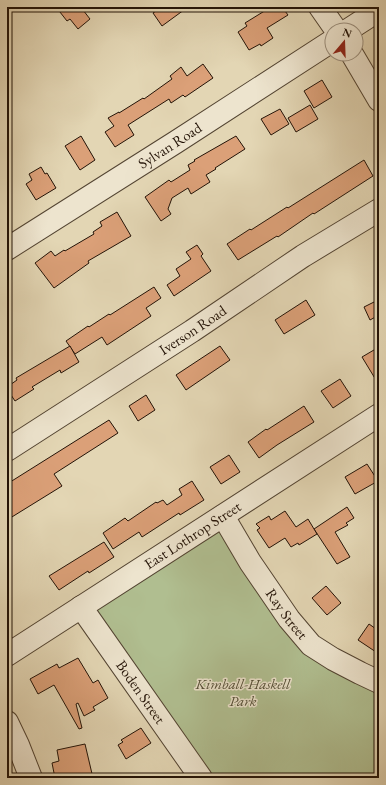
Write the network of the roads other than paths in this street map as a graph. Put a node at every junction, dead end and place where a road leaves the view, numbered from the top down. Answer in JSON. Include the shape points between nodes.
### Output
{"nodes":[{"id":1,"x":320,"y":7,"type":"edge"},
{"id":2,"x":379,"y":10,"type":"edge"},
{"id":3,"x":330,"y":22,"type":"edge"},
{"id":4,"x":360,"y":22,"type":"edge"},
{"id":5,"x":324,"y":45,"type":"edge"},
{"id":6,"x":357,"y":62,"type":"edge"},
{"id":7,"x":379,"y":100,"type":"edge"},
{"id":8,"x":379,"y":210,"type":"edge"},
{"id":9,"x":7,"y":249,"type":"edge"},
{"id":10,"x":379,"y":415,"type":"edge"},
{"id":11,"x":7,"y":450,"type":"edge"},
{"id":12,"x":223,"y":516,"type":"junction"},
{"id":13,"x":82,"y":606,"type":"junction"},
{"id":14,"x":7,"y":654,"type":"edge"},
{"id":15,"x":379,"y":682,"type":"edge"},
{"id":16,"x":7,"y":722,"type":"edge"},
{"id":17,"x":30,"y":778,"type":"edge"},
{"id":18,"x":201,"y":778,"type":"edge"}],
"edges":[{"from":1,"to":3,"type":"street"},
{"from":2,"to":4,"type":"street"},
{"from":5,"to":9,"type":"street","name":"Sylvan Road"},
{"from":6,"to":7,"type":"street"},
{"from":8,"to":11,"type":"street","name":"Iverson Road","via":[[303,256]]},
{"from":10,"to":12,"type":"street","name":"East Lothrop Street"},
{"from":12,"to":13,"type":"street","name":"East Lothrop Street"},
{"from":12,"to":15,"type":"street","name":"Ray Street","via":[[250,562],[289,619],[311,645]]},
{"from":13,"to":14,"type":"street","name":"East Lothrop Street"},
{"from":13,"to":18,"type":"street","name":"Boden Street"},
{"from":16,"to":17,"type":"street"}]}
